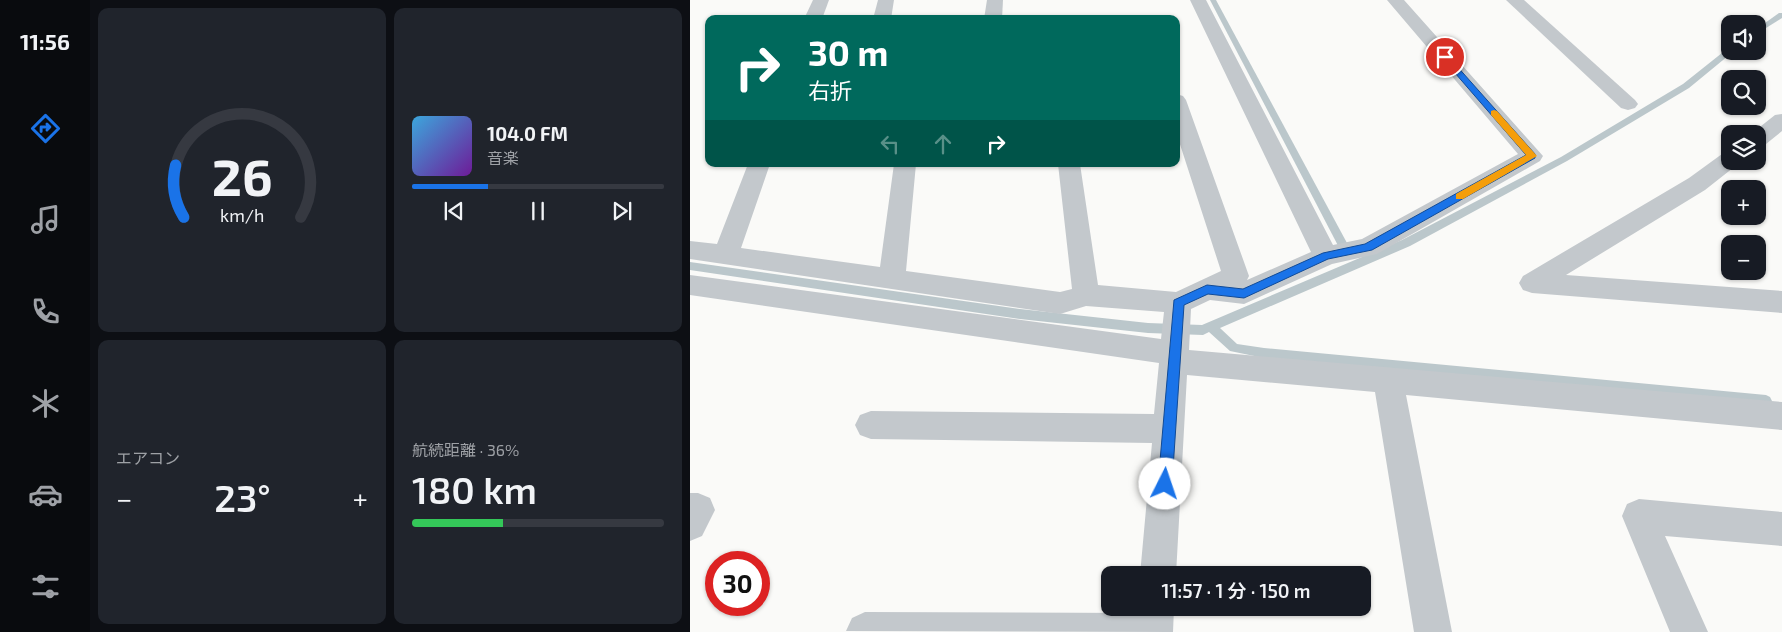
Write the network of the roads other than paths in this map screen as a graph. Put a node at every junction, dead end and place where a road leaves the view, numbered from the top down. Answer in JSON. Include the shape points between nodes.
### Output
{"nodes":[{"id":1,"x":820,"y":0,"type":"edge"},
{"id":2,"x":886,"y":0,"type":"edge"},
{"id":3,"x":995,"y":0,"type":"edge"},
{"id":4,"x":1198,"y":0,"type":"edge"},
{"id":5,"x":1395,"y":0,"type":"edge"},
{"id":6,"x":1514,"y":0,"type":"edge"},
{"id":7,"x":814,"y":15,"type":"edge"},
{"id":8,"x":883,"y":15,"type":"edge"},
{"id":9,"x":993,"y":15,"type":"edge"},
{"id":10,"x":1628,"y":104,"type":"dead end"},
{"id":11,"x":1180,"y":112,"type":"edge"},
{"id":12,"x":1782,"y":120,"type":"edge"},
{"id":13,"x":1766,"y":133,"type":"edge"},
{"id":14,"x":1721,"y":166,"type":"edge"},
{"id":15,"x":758,"y":167,"type":"edge"},
{"id":16,"x":905,"y":167,"type":"edge"},
{"id":17,"x":1068,"y":167,"type":"edge"},
{"id":18,"x":690,"y":250,"type":"edge"},
{"id":19,"x":1340,"y":253,"type":"junction"},
{"id":20,"x":726,"y":255,"type":"junction"},
{"id":21,"x":892,"y":279,"type":"junction"},
{"id":22,"x":690,"y":285,"type":"edge"},
{"id":23,"x":1207,"y":289,"type":"junction"},
{"id":24,"x":1086,"y":295,"type":"junction"},
{"id":25,"x":1782,"y":302,"type":"edge"},
{"id":26,"x":1176,"y":335,"type":"junction"},
{"id":27,"x":1388,"y":380,"type":"junction"},
{"id":28,"x":1782,"y":416,"type":"edge"},
{"id":29,"x":871,"y":425,"type":"dead end"},
{"id":30,"x":1169,"y":429,"type":"junction"},
{"id":31,"x":690,"y":510,"type":"edge"},
{"id":32,"x":690,"y":524,"type":"edge"},
{"id":33,"x":1782,"y":529,"type":"edge"},
{"id":34,"x":1159,"y":566,"type":"edge"},
{"id":35,"x":1155,"y":616,"type":"edge"},
{"id":36,"x":865,"y":631,"type":"dead end"},
{"id":37,"x":1154,"y":632,"type":"edge"},
{"id":38,"x":1433,"y":632,"type":"edge"},
{"id":39,"x":1689,"y":632,"type":"edge"}],
"edges":[{"from":1,"to":7,"type":"street"},
{"from":2,"to":8,"type":"street"},
{"from":3,"to":9,"type":"street"},
{"from":4,"to":19,"type":"street"},
{"from":5,"to":19,"type":"street","via":[[1532,156],[1368,247]]},
{"from":6,"to":10,"type":"street"},
{"from":11,"to":23,"type":"street","via":[[1236,276]]},
{"from":12,"to":13,"type":"street"},
{"from":14,"to":25,"type":"street","via":[[1697,184],[1532,283]]},
{"from":15,"to":20,"type":"street"},
{"from":16,"to":21,"type":"street"},
{"from":17,"to":24,"type":"street"},
{"from":18,"to":20,"type":"street"},
{"from":19,"to":23,"type":"street","via":[[1244,293]]},
{"from":20,"to":21,"type":"street"},
{"from":21,"to":24,"type":"street","via":[[1060,303]]},
{"from":22,"to":26,"type":"street"},
{"from":23,"to":26,"type":"street"},
{"from":24,"to":26,"type":"street"},
{"from":26,"to":27,"type":"street"},
{"from":26,"to":30,"type":"street"},
{"from":27,"to":28,"type":"street"},
{"from":27,"to":38,"type":"street"},
{"from":29,"to":30,"type":"street"},
{"from":30,"to":34,"type":"street"},
{"from":31,"to":32,"type":"street","via":[[698,510]]},
{"from":33,"to":39,"type":"street","via":[[1639,516]]},
{"from":35,"to":37,"type":"street"},
{"from":36,"to":37,"type":"street"}]}
